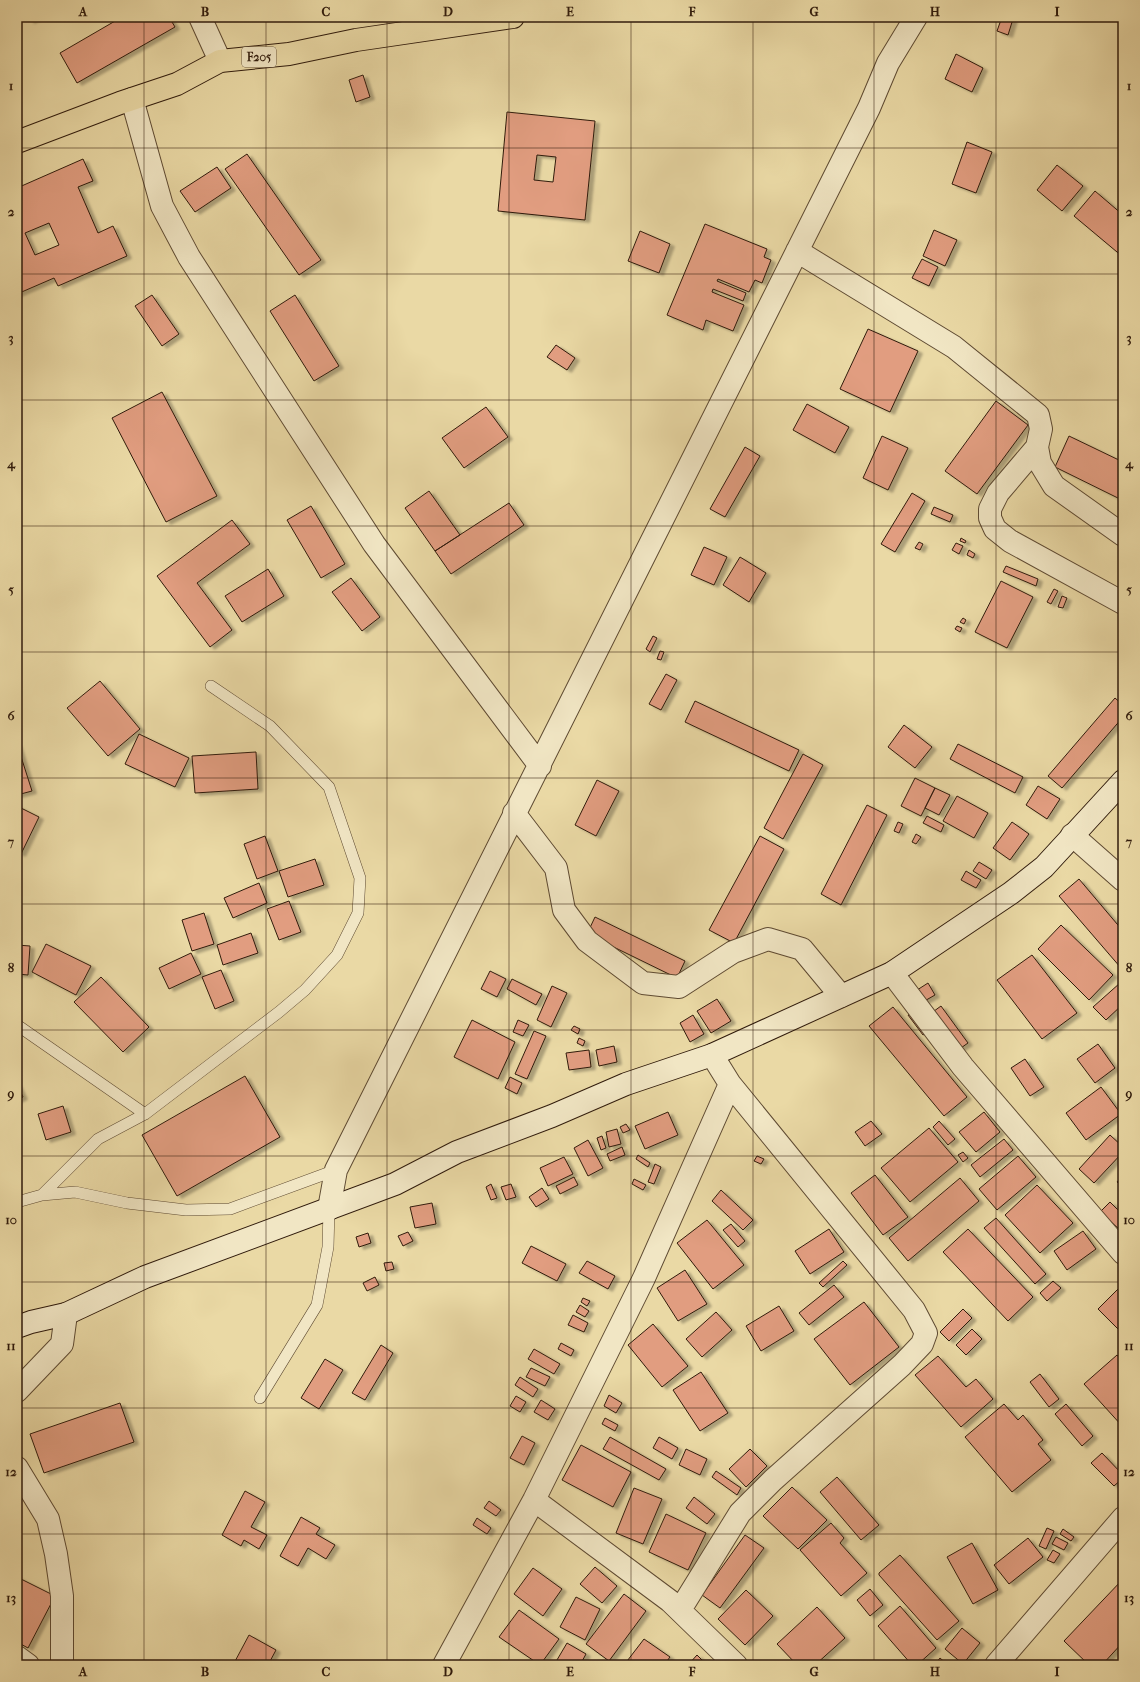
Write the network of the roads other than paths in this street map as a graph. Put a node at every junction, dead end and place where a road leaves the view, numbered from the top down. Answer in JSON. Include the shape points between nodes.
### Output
{"nodes":[{"id":1,"x":200,"y":17,"type":"edge"},
{"id":2,"x":513,"y":17,"type":"edge"},
{"id":3,"x":916,"y":17,"type":"edge"},
{"id":4,"x":220,"y":61,"type":"junction"},
{"id":5,"x":132,"y":99,"type":"junction"},
{"id":6,"x":17,"y":142,"type":"edge"},
{"id":7,"x":796,"y":251,"type":"junction"},
{"id":8,"x":1037,"y":447,"type":"junction"},
{"id":9,"x":1123,"y":535,"type":"edge"},
{"id":10,"x":1123,"y":603,"type":"edge"},
{"id":11,"x":211,"y":686,"type":"dead end"},
{"id":12,"x":540,"y":766,"type":"junction"},
{"id":13,"x":1123,"y":781,"type":"edge"},
{"id":14,"x":514,"y":813,"type":"junction"},
{"id":15,"x":1072,"y":835,"type":"junction"},
{"id":16,"x":1123,"y":880,"type":"edge"},
{"id":17,"x":892,"y":973,"type":"junction"},
{"id":18,"x":841,"y":996,"type":"junction"},
{"id":19,"x":17,"y":1025,"type":"edge"},
{"id":20,"x":712,"y":1055,"type":"junction"},
{"id":21,"x":730,"y":1084,"type":"junction"},
{"id":22,"x":145,"y":1114,"type":"junction"},
{"id":23,"x":336,"y":1170,"type":"junction"},
{"id":24,"x":42,"y":1195,"type":"junction"},
{"id":25,"x":17,"y":1202,"type":"edge"},
{"id":26,"x":329,"y":1209,"type":"junction"},
{"id":27,"x":1123,"y":1253,"type":"edge"},
{"id":28,"x":66,"y":1314,"type":"junction"},
{"id":29,"x":17,"y":1327,"type":"edge"},
{"id":30,"x":17,"y":1391,"type":"edge"},
{"id":31,"x":260,"y":1398,"type":"dead end"},
{"id":32,"x":17,"y":1468,"type":"edge"},
{"id":33,"x":534,"y":1500,"type":"junction"},
{"id":34,"x":1123,"y":1518,"type":"edge"},
{"id":35,"x":680,"y":1610,"type":"junction"},
{"id":36,"x":17,"y":1657,"type":"edge"},
{"id":37,"x":28,"y":1665,"type":"edge"},
{"id":38,"x":62,"y":1665,"type":"edge"},
{"id":39,"x":444,"y":1665,"type":"edge"},
{"id":40,"x":736,"y":1665,"type":"edge"},
{"id":41,"x":996,"y":1665,"type":"edge"}],
"edges":[{"from":1,"to":4,"type":"street"},
{"from":2,"to":4,"type":"main road","number":"F205","via":[[356,40],[289,54]]},
{"from":3,"to":7,"type":"street","via":[[888,63],[869,108]]},
{"from":4,"to":5,"type":"main road","number":"F205","via":[[177,84]]},
{"from":5,"to":6,"type":"main road","number":"F205"},
{"from":5,"to":12,"type":"street","via":[[162,206],[189,257],[374,544]]},
{"from":7,"to":8,"type":"street","via":[[954,347],[1038,415],[1041,429]]},
{"from":7,"to":12,"type":"street"},
{"from":8,"to":9,"type":"street","via":[[1040,463],[1054,486]]},
{"from":8,"to":10,"type":"street","via":[[998,493],[990,509],[994,529],[1010,542]]},
{"from":11,"to":22,"type":"lane","via":[[270,726],[329,787],[360,878],[358,913],[337,955],[305,990],[280,1012]]},
{"from":12,"to":14,"type":"street"},
{"from":13,"to":15,"type":"street"},
{"from":14,"to":18,"type":"street","via":[[556,868],[564,910],[587,941],[643,983],[679,987],[733,952],[768,940],[802,949]]},
{"from":14,"to":23,"type":"street"},
{"from":15,"to":16,"type":"street"},
{"from":15,"to":17,"type":"street","via":[[1044,867],[1011,893]]},
{"from":17,"to":18,"type":"street"},
{"from":17,"to":27,"type":"street","via":[[963,1067]]},
{"from":18,"to":20,"type":"street"},
{"from":19,"to":22,"type":"lane"},
{"from":20,"to":21,"type":"street"},
{"from":20,"to":26,"type":"street","via":[[626,1084],[552,1116],[457,1152],[395,1184]]},
{"from":21,"to":33,"type":"street","via":[[644,1278]]},
{"from":21,"to":35,"type":"street","via":[[914,1310],[926,1333],[922,1344],[902,1365],[773,1480],[740,1513]]},
{"from":22,"to":24,"type":"lane","via":[[98,1139]]},
{"from":23,"to":24,"type":"lane","via":[[230,1209],[186,1210],[127,1203],[75,1192]]},
{"from":23,"to":26,"type":"street"},
{"from":24,"to":25,"type":"lane"},
{"from":26,"to":28,"type":"street","via":[[145,1277]]},
{"from":26,"to":31,"type":"lane","via":[[328,1247],[317,1305]]},
{"from":28,"to":29,"type":"street"},
{"from":28,"to":30,"type":"street","via":[[62,1344]]},
{"from":32,"to":38,"type":"street","via":[[48,1519],[56,1554],[62,1596]]},
{"from":33,"to":35,"type":"street"},
{"from":33,"to":39,"type":"street"},
{"from":34,"to":41,"type":"street"},
{"from":35,"to":40,"type":"street"},
{"from":36,"to":37,"type":"street"}]}
